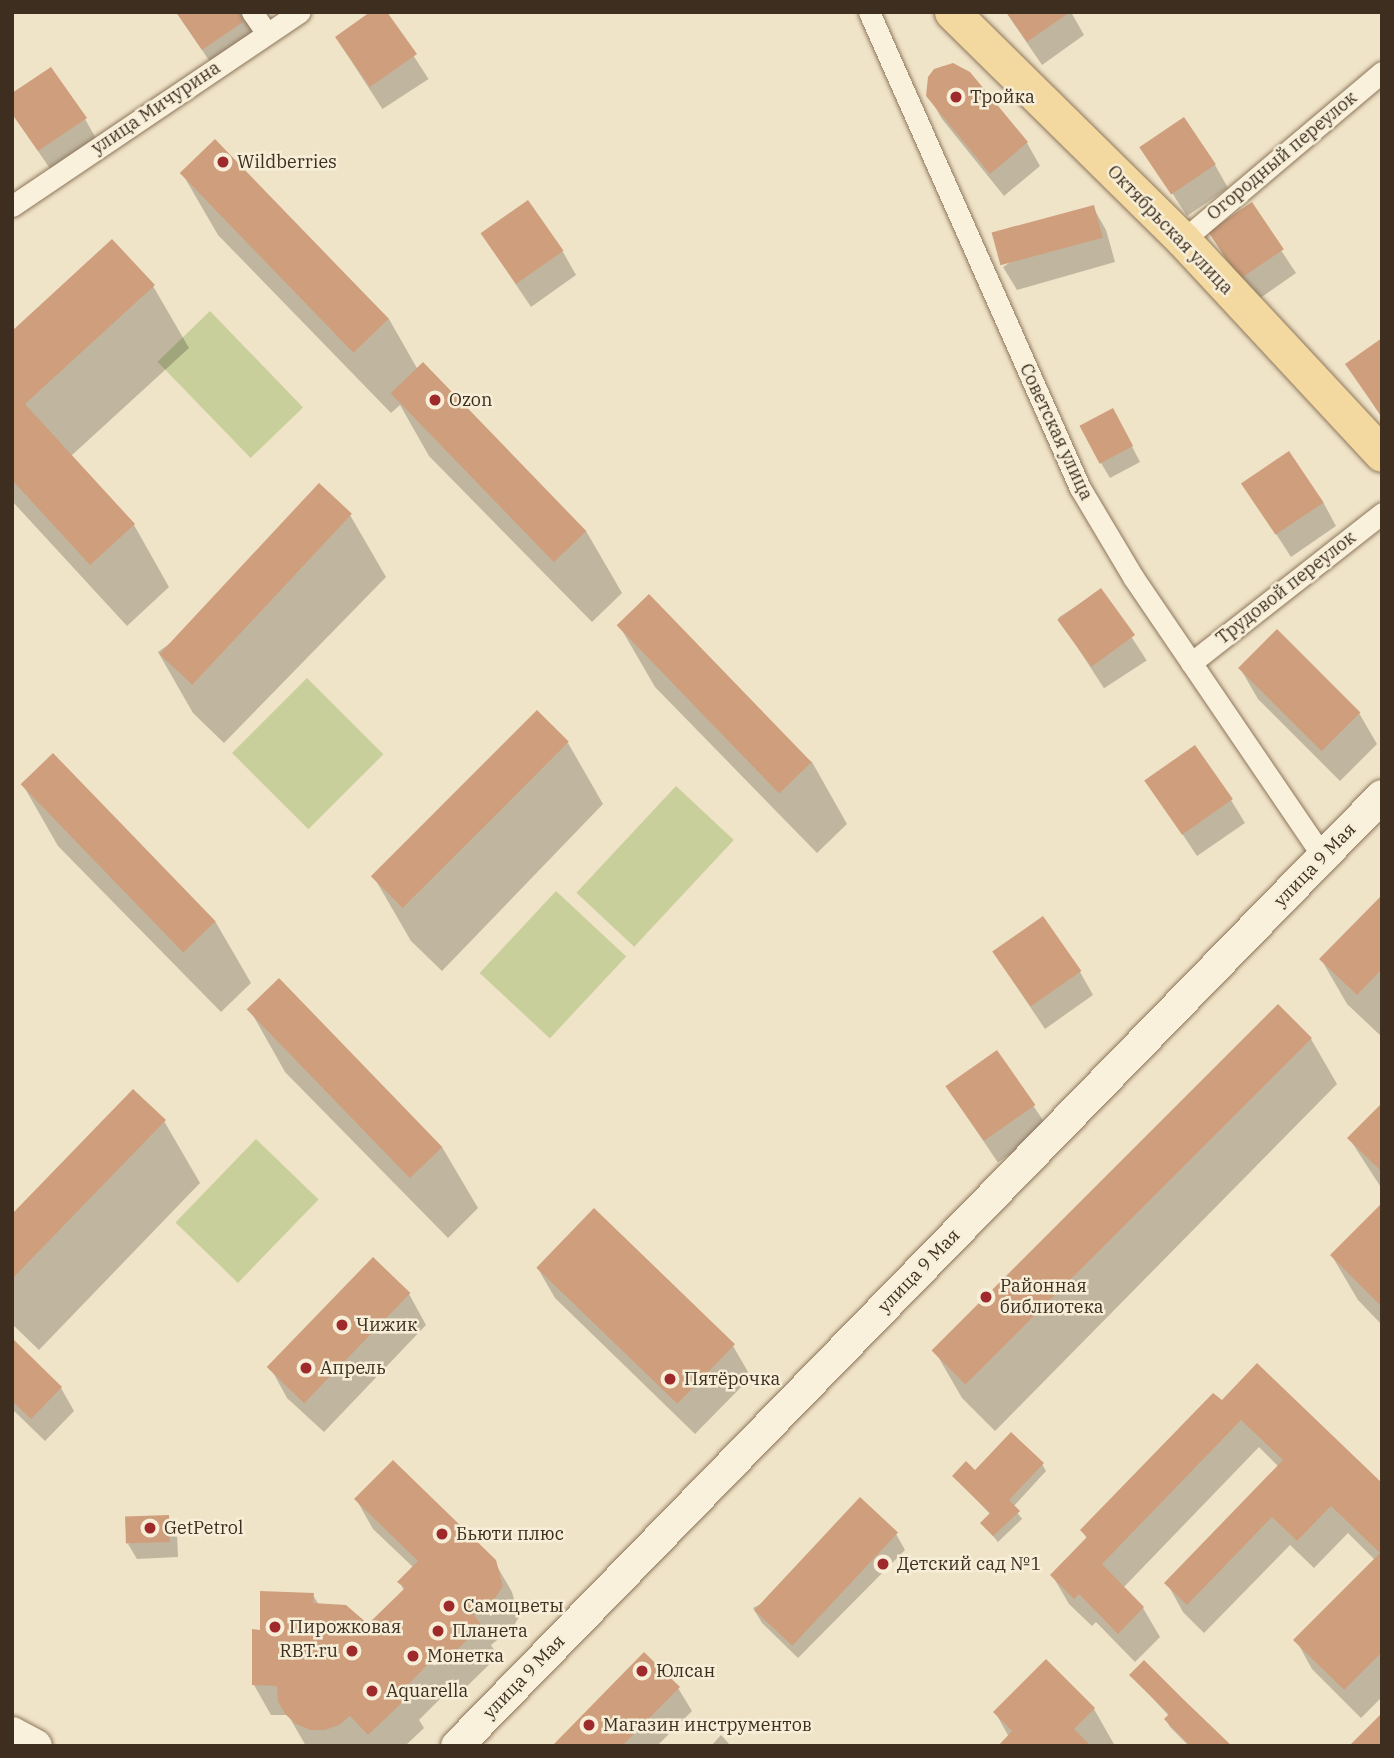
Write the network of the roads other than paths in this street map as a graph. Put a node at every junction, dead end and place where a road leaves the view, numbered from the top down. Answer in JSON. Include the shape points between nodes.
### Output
{"nodes":[{"id":1,"x":252,"y":12,"type":"edge"},
{"id":2,"x":300,"y":12,"type":"edge"},
{"id":3,"x":869,"y":12,"type":"edge"},
{"id":4,"x":952,"y":12,"type":"edge"},
{"id":5,"x":266,"y":32,"type":"junction"},
{"id":6,"x":1382,"y":72,"type":"edge"},
{"id":7,"x":12,"y":206,"type":"edge"},
{"id":8,"x":1183,"y":240,"type":"junction"},
{"id":9,"x":1382,"y":454,"type":"edge"},
{"id":10,"x":1382,"y":513,"type":"edge"},
{"id":11,"x":1191,"y":663,"type":"junction"},
{"id":12,"x":1382,"y":796,"type":"edge"},
{"id":13,"x":1323,"y":857,"type":"junction"},
{"id":14,"x":12,"y":1734,"type":"edge"},
{"id":15,"x":36,"y":1746,"type":"edge"},
{"id":16,"x":457,"y":1746,"type":"edge"}],
"edges":[{"from":1,"to":5,"type":"street"},
{"from":2,"to":5,"type":"street","name":"улица Мичурина"},
{"from":3,"to":11,"type":"street","name":"Советская улица","via":[[1080,488]]},
{"from":4,"to":8,"type":"main road","name":"Октябрьская улица"},
{"from":5,"to":7,"type":"street","name":"улица Мичурина"},
{"from":6,"to":8,"type":"street","name":"Огородный переулок"},
{"from":8,"to":9,"type":"main road","name":"Октябрьская улица"},
{"from":10,"to":11,"type":"street","name":"Трудовой переулок"},
{"from":11,"to":13,"type":"street","name":"Советская улица"},
{"from":12,"to":13,"type":"main road","name":"улица 9 Мая"},
{"from":13,"to":16,"type":"main road","name":"улица 9 Мая"},
{"from":14,"to":15,"type":"main road"}]}
